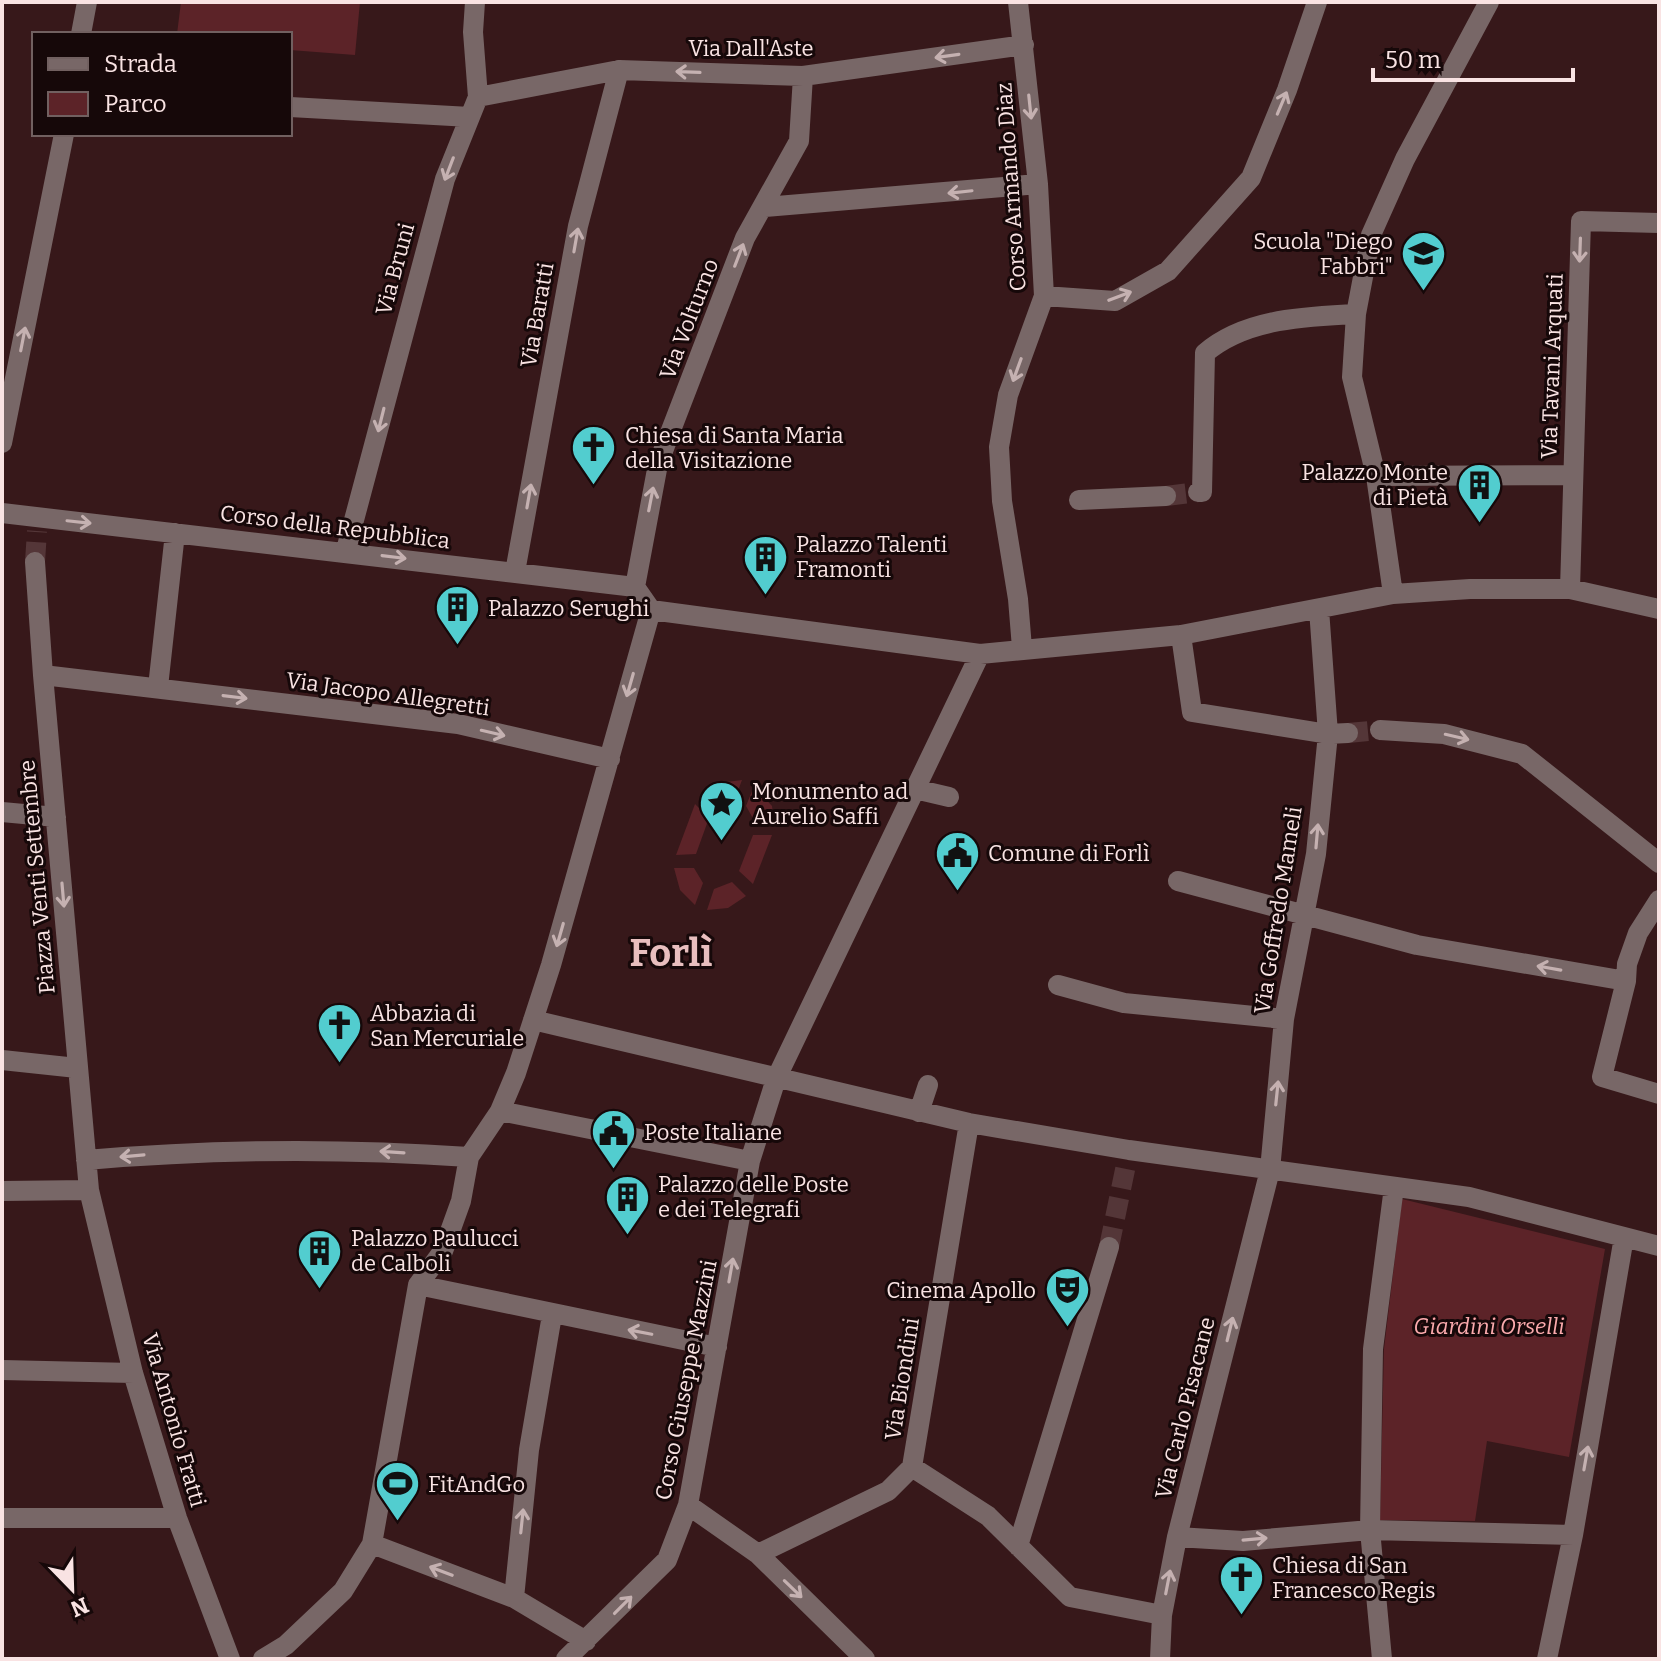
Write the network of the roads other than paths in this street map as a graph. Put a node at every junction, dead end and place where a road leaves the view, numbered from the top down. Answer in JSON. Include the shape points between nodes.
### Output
{"nodes":[{"id":1,"x":87,"y":2,"type":"edge"},
{"id":2,"x":475,"y":2,"type":"edge"},
{"id":3,"x":1018,"y":2,"type":"edge"},
{"id":4,"x":1317,"y":2,"type":"edge"},
{"id":5,"x":1489,"y":2,"type":"edge"},
{"id":6,"x":81,"y":32,"type":"edge"},
{"id":7,"x":1024,"y":45,"type":"junction"},
{"id":8,"x":619,"y":70,"type":"junction"},
{"id":9,"x":803,"y":76,"type":"junction"},
{"id":10,"x":478,"y":97,"type":"junction"},
{"id":11,"x":292,"y":107,"type":"edge"},
{"id":12,"x":470,"y":117,"type":"junction"},
{"id":13,"x":64,"y":136,"type":"edge"},
{"id":14,"x":1038,"y":184,"type":"junction"},
{"id":15,"x":765,"y":207,"type":"junction"},
{"id":16,"x":1659,"y":223,"type":"edge"},
{"id":17,"x":1044,"y":296,"type":"junction"},
{"id":18,"x":1356,"y":314,"type":"junction"},
{"id":19,"x":2,"y":443,"type":"edge"},
{"id":20,"x":1573,"y":475,"type":"junction"},
{"id":21,"x":1376,"y":476,"type":"junction"},
{"id":22,"x":1198,"y":492,"type":"dead end"},
{"id":23,"x":1166,"y":496,"type":"tunnel mouth"},
{"id":24,"x":1079,"y":500,"type":"dead end"},
{"id":25,"x":2,"y":513,"type":"edge"},
{"id":26,"x":175,"y":533,"type":"junction"},
{"id":27,"x":346,"y":550,"type":"junction"},
{"id":28,"x":35,"y":562,"type":"tunnel mouth"},
{"id":29,"x":515,"y":572,"type":"junction"},
{"id":30,"x":635,"y":587,"type":"junction"},
{"id":31,"x":1570,"y":589,"type":"junction"},
{"id":32,"x":1393,"y":594,"type":"junction"},
{"id":33,"x":1319,"y":609,"type":"junction"},
{"id":34,"x":1659,"y":609,"type":"edge"},
{"id":35,"x":651,"y":610,"type":"junction"},
{"id":36,"x":1181,"y":635,"type":"junction"},
{"id":37,"x":1022,"y":648,"type":"junction"},
{"id":38,"x":980,"y":654,"type":"junction"},
{"id":39,"x":43,"y":675,"type":"junction"},
{"id":40,"x":158,"y":687,"type":"junction"},
{"id":41,"x":1380,"y":730,"type":"tunnel mouth"},
{"id":42,"x":1338,"y":734,"type":"junction"},
{"id":43,"x":610,"y":759,"type":"junction"},
{"id":44,"x":915,"y":789,"type":"junction"},
{"id":45,"x":949,"y":797,"type":"dead end"},
{"id":46,"x":2,"y":812,"type":"edge"},
{"id":47,"x":56,"y":817,"type":"junction"},
{"id":48,"x":1659,"y":863,"type":"edge"},
{"id":49,"x":1178,"y":881,"type":"dead end"},
{"id":50,"x":1659,"y":900,"type":"edge"},
{"id":51,"x":1305,"y":913,"type":"junction"},
{"id":52,"x":1626,"y":981,"type":"junction"},
{"id":53,"x":1058,"y":985,"type":"dead end"},
{"id":54,"x":1284,"y":1019,"type":"junction"},
{"id":55,"x":533,"y":1020,"type":"junction"},
{"id":56,"x":2,"y":1060,"type":"edge"},
{"id":57,"x":77,"y":1068,"type":"junction"},
{"id":58,"x":776,"y":1079,"type":"junction"},
{"id":59,"x":928,"y":1085,"type":"dead end"},
{"id":60,"x":1659,"y":1094,"type":"edge"},
{"id":61,"x":500,"y":1111,"type":"junction"},
{"id":62,"x":919,"y":1112,"type":"junction"},
{"id":63,"x":969,"y":1123,"type":"junction"},
{"id":64,"x":469,"y":1157,"type":"junction"},
{"id":65,"x":86,"y":1160,"type":"junction"},
{"id":66,"x":750,"y":1161,"type":"junction"},
{"id":67,"x":1270,"y":1170,"type":"junction"},
{"id":68,"x":1394,"y":1187,"type":"junction"},
{"id":69,"x":89,"y":1190,"type":"junction"},
{"id":70,"x":2,"y":1191,"type":"edge"},
{"id":71,"x":1624,"y":1237,"type":"junction"},
{"id":72,"x":1659,"y":1246,"type":"edge"},
{"id":73,"x":1109,"y":1247,"type":"tunnel mouth"},
{"id":74,"x":418,"y":1285,"type":"junction"},
{"id":75,"x":552,"y":1315,"type":"junction"},
{"id":76,"x":717,"y":1347,"type":"junction"},
{"id":77,"x":2,"y":1370,"type":"edge"},
{"id":78,"x":133,"y":1373,"type":"junction"},
{"id":79,"x":912,"y":1467,"type":"junction"},
{"id":80,"x":688,"y":1505,"type":"junction"},
{"id":81,"x":2,"y":1518,"type":"edge"},
{"id":82,"x":177,"y":1518,"type":"junction"},
{"id":83,"x":1370,"y":1530,"type":"junction"},
{"id":84,"x":1573,"y":1535,"type":"junction"},
{"id":85,"x":1177,"y":1537,"type":"junction"},
{"id":86,"x":372,"y":1544,"type":"junction"},
{"id":87,"x":1018,"y":1546,"type":"junction"},
{"id":88,"x":758,"y":1554,"type":"junction"},
{"id":89,"x":514,"y":1598,"type":"junction"},
{"id":90,"x":1162,"y":1615,"type":"junction"},
{"id":91,"x":586,"y":1641,"type":"junction"},
{"id":92,"x":230,"y":1659,"type":"edge"},
{"id":93,"x":263,"y":1659,"type":"edge"},
{"id":94,"x":566,"y":1659,"type":"edge"},
{"id":95,"x":865,"y":1659,"type":"edge"},
{"id":96,"x":1160,"y":1659,"type":"edge"},
{"id":97,"x":1382,"y":1659,"type":"edge"},
{"id":98,"x":1547,"y":1659,"type":"edge"}],
"edges":[{"from":1,"to":6,"type":"street"},
{"from":2,"to":10,"type":"street","name":"Via Bruni"},
{"from":3,"to":7,"type":"street","name":"Corso Armando Diaz"},
{"from":17,"to":4,"type":"street","one_way":true,"via":[[1115,301],[1168,271],[1251,178]]},
{"from":5,"to":18,"type":"street","via":[[1405,159],[1371,235]]},
{"from":7,"to":9,"type":"street","name":"Via Dall'Aste","one_way":true},
{"from":7,"to":14,"type":"street","name":"Corso Armando Diaz","one_way":true},
{"from":9,"to":8,"type":"street","name":"Via Dall'Aste","one_way":true},
{"from":8,"to":10,"type":"street","name":"Via Dall'Aste"},
{"from":29,"to":8,"type":"street","name":"Via Baratti","one_way":true,"via":[[578,226]]},
{"from":9,"to":15,"type":"street","name":"Via Volturno","via":[[799,141]]},
{"from":10,"to":12,"type":"street","name":"Via Bruni"},
{"from":11,"to":12,"type":"street"},
{"from":12,"to":27,"type":"street","name":"Via Bruni","one_way":true,"via":[[445,179]]},
{"from":19,"to":13,"type":"street","one_way":true},
{"from":14,"to":15,"type":"street","one_way":true},
{"from":14,"to":17,"type":"street","name":"Corso Armando Diaz"},
{"from":30,"to":15,"type":"street","name":"Via Volturno","one_way":true,"via":[[658,464],[745,238]]},
{"from":16,"to":20,"type":"street","name":"Via Tavani Arquati","one_way":true,"via":[[1581,221]]},
{"from":17,"to":37,"type":"street","name":"Corso Armando Diaz","one_way":true,"via":[[1008,395],[999,447]]},
{"from":18,"to":21,"type":"street","via":[[1352,377]]},
{"from":18,"to":22,"type":"street","via":[[1284,319],[1220,340],[1205,353]]},
{"from":20,"to":21,"type":"street"},
{"from":20,"to":31,"type":"street","name":"Via Tavani Arquati"},
{"from":21,"to":32,"type":"street"},
{"from":23,"to":24,"type":"street"},
{"from":25,"to":26,"type":"street","name":"Corso della Repubblica","one_way":true,"via":[[39,524]]},
{"from":26,"to":27,"type":"street","name":"Corso della Repubblica"},
{"from":26,"to":40,"type":"street"},
{"from":27,"to":29,"type":"street","name":"Corso della Repubblica","one_way":true},
{"from":28,"to":39,"type":"street","name":"Piazza Venti Settembre"},
{"from":29,"to":30,"type":"street","name":"Corso della Repubblica"},
{"from":30,"to":35,"type":"street"},
{"from":31,"to":32,"type":"street"},
{"from":31,"to":34,"type":"street"},
{"from":32,"to":33,"type":"street"},
{"from":33,"to":36,"type":"street"},
{"from":33,"to":42,"type":"street","name":"Via Goffredo Mameli"},
{"from":35,"to":38,"type":"street"},
{"from":35,"to":43,"type":"street","one_way":true},
{"from":36,"to":37,"type":"street"},
{"from":36,"to":42,"type":"street","via":[[1192,712]]},
{"from":37,"to":38,"type":"street"},
{"from":38,"to":44,"type":"street","name":"Corso Giuseppe Mazzini"},
{"from":39,"to":40,"type":"street"},
{"from":39,"to":47,"type":"street","name":"Piazza Venti Settembre"},
{"from":40,"to":43,"type":"street","name":"Via Jacopo Allegretti","one_way":true,"via":[[458,724]]},
{"from":41,"to":48,"type":"street","one_way":true,"via":[[1444,734],[1522,754]]},
{"from":51,"to":42,"type":"street","name":"Via Goffredo Mameli","one_way":true},
{"from":43,"to":55,"type":"street","one_way":true},
{"from":44,"to":45,"type":"street"},
{"from":44,"to":58,"type":"street","name":"Corso Giuseppe Mazzini"},
{"from":46,"to":47,"type":"street"},
{"from":47,"to":57,"type":"street","name":"Piazza Venti Settembre","one_way":true},
{"from":49,"to":51,"type":"street"},
{"from":50,"to":52,"type":"street","via":[[1638,933]]},
{"from":52,"to":51,"type":"street","one_way":true,"via":[[1417,945]]},
{"from":51,"to":54,"type":"street","name":"Via Goffredo Mameli"},
{"from":52,"to":60,"type":"street","via":[[1602,1077]]},
{"from":53,"to":54,"type":"street","via":[[1124,1003]]},
{"from":67,"to":54,"type":"street","name":"Via Goffredo Mameli","one_way":true},
{"from":55,"to":58,"type":"street"},
{"from":55,"to":61,"type":"street"},
{"from":56,"to":57,"type":"street"},
{"from":57,"to":65,"type":"street","name":"Piazza Venti Settembre"},
{"from":58,"to":62,"type":"street"},
{"from":58,"to":66,"type":"street","name":"Corso Giuseppe Mazzini"},
{"from":59,"to":62,"type":"street"},
{"from":61,"to":64,"type":"street"},
{"from":61,"to":66,"type":"street"},
{"from":62,"to":63,"type":"street"},
{"from":63,"to":67,"type":"street","via":[[1128,1155]]},
{"from":63,"to":79,"type":"street","name":"Via Biondini"},
{"from":64,"to":65,"type":"street","one_way":true,"via":[[380,1151],[184,1151]]},
{"from":64,"to":74,"type":"street","via":[[461,1201],[443,1251]]},
{"from":65,"to":69,"type":"street","name":"Piazza Venti Settembre"},
{"from":76,"to":66,"type":"street","name":"Corso Giuseppe Mazzini","one_way":true},
{"from":67,"to":68,"type":"street"},
{"from":85,"to":67,"type":"street","name":"Via Carlo Pisacane","one_way":true},
{"from":68,"to":71,"type":"street","via":[[1469,1197]]},
{"from":68,"to":83,"type":"street","via":[[1373,1349]]},
{"from":69,"to":70,"type":"street"},
{"from":69,"to":78,"type":"street","name":"Via Antonio Fratti"},
{"from":71,"to":72,"type":"street"},
{"from":84,"to":71,"type":"street","one_way":true},
{"from":73,"to":87,"type":"street"},
{"from":74,"to":75,"type":"street"},
{"from":74,"to":86,"type":"street"},
{"from":76,"to":75,"type":"street","one_way":true},
{"from":89,"to":75,"type":"street","one_way":true,"via":[[529,1450]]},
{"from":76,"to":80,"type":"street","name":"Corso Giuseppe Mazzini"},
{"from":77,"to":78,"type":"street"},
{"from":78,"to":82,"type":"street","name":"Via Antonio Fratti"},
{"from":79,"to":87,"type":"street","via":[[988,1516]]},
{"from":79,"to":88,"type":"street","name":"Via Biondini","via":[[888,1491]]},
{"from":80,"to":88,"type":"street"},
{"from":91,"to":80,"type":"street","name":"Corso Giuseppe Mazzini","one_way":true,"via":[[667,1560]]},
{"from":81,"to":82,"type":"street"},
{"from":82,"to":92,"type":"street","name":"Via Antonio Fratti"},
{"from":83,"to":84,"type":"street"},
{"from":85,"to":83,"type":"street","one_way":true,"via":[[1243,1541]]},
{"from":83,"to":97,"type":"street"},
{"from":84,"to":98,"type":"street"},
{"from":90,"to":85,"type":"street","name":"Via Carlo Pisacane","one_way":true},
{"from":89,"to":86,"type":"street","one_way":true},
{"from":86,"to":93,"type":"street","via":[[343,1591],[286,1645]]},
{"from":87,"to":90,"type":"street","via":[[1070,1597]]},
{"from":88,"to":95,"type":"street","one_way":true},
{"from":89,"to":91,"type":"street"},
{"from":90,"to":96,"type":"street","name":"Via Carlo Pisacane"},
{"from":91,"to":94,"type":"street","name":"Corso Giuseppe Mazzini"}]}
